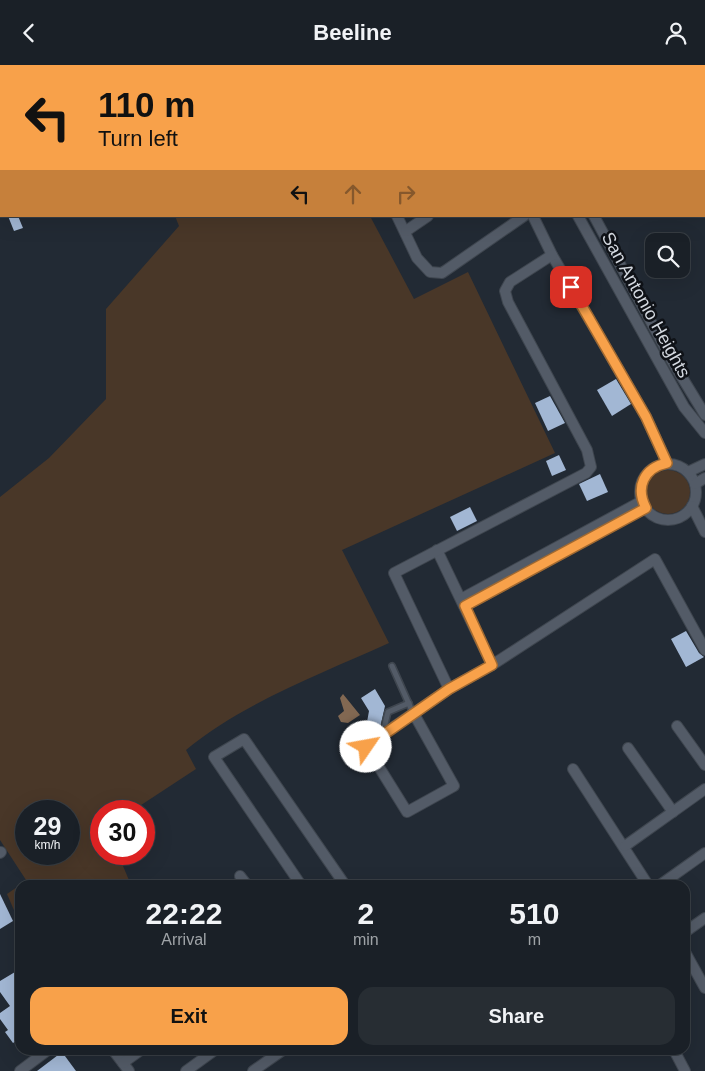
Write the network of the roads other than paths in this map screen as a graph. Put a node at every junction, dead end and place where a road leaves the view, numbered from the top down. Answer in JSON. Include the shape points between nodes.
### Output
{"nodes":[{"id":1,"x":398,"y":217,"type":"edge"},
{"id":2,"x":427,"y":217,"type":"edge"},
{"id":3,"x":523,"y":217,"type":"edge"},
{"id":4,"x":533,"y":217,"type":"edge"},
{"id":5,"x":579,"y":217,"type":"edge"},
{"id":6,"x":595,"y":217,"type":"edge"},
{"id":7,"x":406,"y":231,"type":"junction"},
{"id":8,"x":552,"y":255,"type":"junction"},
{"id":9,"x":705,"y":415,"type":"edge"},
{"id":10,"x":705,"y":433,"type":"edge"},
{"id":11,"x":667,"y":463,"type":"junction"},
{"id":12,"x":705,"y":464,"type":"edge"},
{"id":13,"x":688,"y":472,"type":"junction"},
{"id":14,"x":705,"y":479,"type":"edge"},
{"id":15,"x":695,"y":484,"type":"junction"},
{"id":16,"x":644,"y":504,"type":"junction"},
{"id":17,"x":692,"y":506,"type":"junction"},
{"id":18,"x":705,"y":532,"type":"edge"},
{"id":19,"x":437,"y":550,"type":"junction"},
{"id":20,"x":463,"y":602,"type":"junction"},
{"id":21,"x":705,"y":650,"type":"edge"},
{"id":22,"x":492,"y":665,"type":"junction"},
{"id":23,"x":392,"y":666,"type":"dead end"},
{"id":24,"x":449,"y":689,"type":"junction"},
{"id":25,"x":409,"y":703,"type":"junction"},
{"id":26,"x":414,"y":714,"type":"junction"},
{"id":27,"x":677,"y":725,"type":"dead end"},
{"id":28,"x":386,"y":733,"type":"junction"},
{"id":29,"x":628,"y":748,"type":"dead end"},
{"id":30,"x":705,"y":765,"type":"edge"},
{"id":31,"x":573,"y":769,"type":"dead end"},
{"id":32,"x":705,"y":789,"type":"edge"},
{"id":33,"x":672,"y":812,"type":"junction"},
{"id":34,"x":624,"y":845,"type":"junction"},
{"id":35,"x":705,"y":853,"type":"edge"},
{"id":36,"x":240,"y":876,"type":"dead end"},
{"id":37,"x":243,"y":880,"type":"edge"},
{"id":38,"x":296,"y":880,"type":"edge"},
{"id":39,"x":342,"y":880,"type":"edge"},
{"id":40,"x":645,"y":880,"type":"edge"},
{"id":41,"x":667,"y":880,"type":"edge"},
{"id":42,"x":705,"y":918,"type":"edge"},
{"id":43,"x":690,"y":928,"type":"edge"},
{"id":44,"x":690,"y":962,"type":"edge"},
{"id":45,"x":704,"y":986,"type":"edge"},
{"id":46,"x":41,"y":1055,"type":"edge"},
{"id":47,"x":117,"y":1055,"type":"edge"},
{"id":48,"x":137,"y":1055,"type":"edge"},
{"id":49,"x":208,"y":1055,"type":"edge"},
{"id":50,"x":276,"y":1055,"type":"edge"},
{"id":51,"x":677,"y":1055,"type":"edge"},
{"id":52,"x":126,"y":1067,"type":"edge"},
{"id":53,"x":20,"y":1071,"type":"edge"},
{"id":54,"x":186,"y":1071,"type":"edge"},
{"id":55,"x":252,"y":1071,"type":"edge"},
{"id":56,"x":686,"y":1071,"type":"edge"}],
"edges":[{"from":1,"to":7,"type":"street"},
{"from":2,"to":7,"type":"street"},
{"from":3,"to":7,"type":"street","via":[[442,273],[430,272],[417,258]]},
{"from":4,"to":8,"type":"street"},
{"from":5,"to":10,"type":"street","name":"San Antonio Heights","via":[[684,407]]},
{"from":6,"to":9,"type":"street","name":"San Antonio Heights","via":[[672,361]]},
{"from":8,"to":11,"type":"street","via":[[646,417]]},
{"from":8,"to":19,"type":"street","via":[[510,282],[505,291],[587,450],[591,467],[586,473]]},
{"from":11,"to":13,"type":"street"},
{"from":11,"to":16,"type":"street","via":[[645,475],[640,492]]},
{"from":12,"to":13,"type":"street"},
{"from":13,"to":15,"type":"street"},
{"from":14,"to":15,"type":"street"},
{"from":15,"to":17,"type":"street"},
{"from":16,"to":17,"type":"street","via":[[660,519],[669,520],[678,518]]},
{"from":16,"to":20,"type":"street"},
{"from":17,"to":18,"type":"street"},
{"from":19,"to":20,"type":"street"},
{"from":19,"to":24,"type":"street","via":[[394,573]]},
{"from":20,"to":22,"type":"street"},
{"from":21,"to":22,"type":"street","via":[[655,559]]},
{"from":22,"to":24,"type":"street"},
{"from":23,"to":25,"type":"lane"},
{"from":24,"to":26,"type":"street"},
{"from":25,"to":26,"type":"lane"},
{"from":25,"to":28,"type":"lane","via":[[388,712]]},
{"from":26,"to":28,"type":"street"},
{"from":26,"to":28,"type":"street","via":[[454,786],[406,812],[366,747]]},
{"from":27,"to":30,"type":"street"},
{"from":29,"to":33,"type":"street"},
{"from":31,"to":34,"type":"street"},
{"from":32,"to":33,"type":"street"},
{"from":33,"to":34,"type":"street"},
{"from":34,"to":40,"type":"street"},
{"from":35,"to":41,"type":"street"},
{"from":36,"to":37,"type":"street"},
{"from":38,"to":39,"type":"street","via":[[214,757],[244,739]]},
{"from":42,"to":43,"type":"street"},
{"from":44,"to":45,"type":"street"},
{"from":46,"to":53,"type":"street"},
{"from":47,"to":52,"type":"street"},
{"from":48,"to":52,"type":"street"},
{"from":49,"to":54,"type":"street"},
{"from":50,"to":55,"type":"street"},
{"from":51,"to":56,"type":"street"}]}
